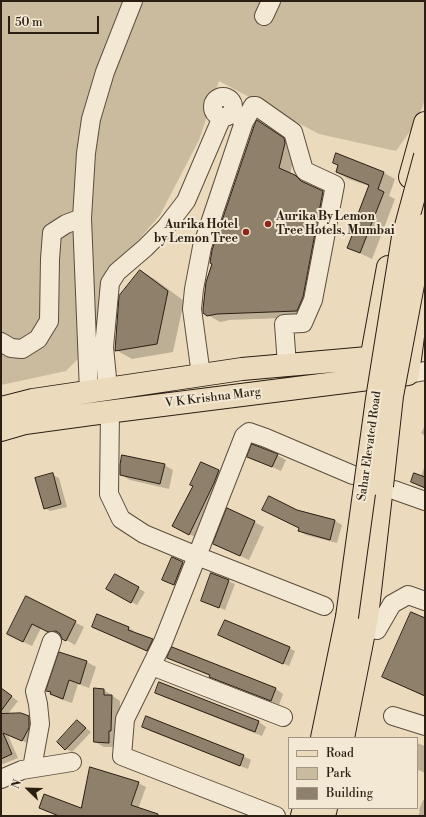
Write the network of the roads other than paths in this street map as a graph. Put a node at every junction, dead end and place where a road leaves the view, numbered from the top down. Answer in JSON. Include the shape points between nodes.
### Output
{"nodes":[{"id":1,"x":133,"y":1,"type":"edge"},
{"id":2,"x":233,"y":116,"type":"junction"},
{"id":3,"x":425,"y":122,"type":"edge"},
{"id":4,"x":425,"y":156,"type":"edge"},
{"id":5,"x":82,"y":218,"type":"junction"},
{"id":6,"x":425,"y":226,"type":"edge"},
{"id":7,"x":425,"y":258,"type":"edge"},
{"id":8,"x":422,"y":300,"type":"edge"},
{"id":9,"x":378,"y":318,"type":"junction"},
{"id":10,"x":1,"y":342,"type":"edge"},
{"id":11,"x":342,"y":360,"type":"junction"},
{"id":12,"x":417,"y":363,"type":"edge"},
{"id":13,"x":287,"y":365,"type":"junction"},
{"id":14,"x":369,"y":368,"type":"junction"},
{"id":15,"x":201,"y":375,"type":"junction"},
{"id":16,"x":99,"y":390,"type":"junction"},
{"id":17,"x":30,"y":400,"type":"junction"},
{"id":18,"x":1,"y":408,"type":"edge"},
{"id":19,"x":110,"y":411,"type":"junction"},
{"id":20,"x":33,"y":422,"type":"junction"},
{"id":21,"x":1,"y":430,"type":"edge"},
{"id":22,"x":353,"y":475,"type":"dead end"},
{"id":23,"x":394,"y":490,"type":"dead end"},
{"id":24,"x":425,"y":501,"type":"edge"},
{"id":25,"x":197,"y":556,"type":"junction"},
{"id":26,"x":425,"y":601,"type":"edge"},
{"id":27,"x":324,"y":606,"type":"dead end"},
{"id":28,"x":377,"y":630,"type":"dead end"},
{"id":29,"x":52,"y":641,"type":"dead end"},
{"id":30,"x":152,"y":666,"type":"junction"},
{"id":31,"x":393,"y":716,"type":"dead end"},
{"id":32,"x":283,"y":717,"type":"dead end"},
{"id":33,"x":425,"y":726,"type":"edge"},
{"id":34,"x":322,"y":737,"type":"edge"},
{"id":35,"x":343,"y":737,"type":"edge"},
{"id":36,"x":72,"y":762,"type":"dead end"},
{"id":37,"x":32,"y":768,"type":"junction"},
{"id":38,"x":1,"y":779,"type":"edge"},
{"id":39,"x":276,"y":816,"type":"edge"}],
"edges":[{"from":1,"to":5,"type":"street","via":[[105,72],[91,119]]},
{"from":2,"to":13,"type":"street","via":[[256,106],[293,132],[305,171],[335,185],[313,300],[303,323],[284,324]]},
{"from":2,"to":15,"type":"street","via":[[194,289],[192,309]]},
{"from":2,"to":16,"type":"street","via":[[186,201],[166,227],[117,272],[110,283]]},
{"from":3,"to":9,"type":"main road","via":[[394,240]]},
{"from":4,"to":34,"type":"main road","name":"Sahar Elevated Road","bridge":true,"via":[[403,237],[377,399],[348,613]]},
{"from":5,"to":10,"type":"street","via":[[52,233],[49,321],[38,339],[22,349],[11,348]]},
{"from":5,"to":16,"type":"street"},
{"from":6,"to":35,"type":"main road","name":"Sahar Elevated Road","bridge":true,"via":[[392,396],[367,617]]},
{"from":7,"to":8,"type":"main road"},
{"from":8,"to":12,"type":"main road"},
{"from":9,"to":11,"type":"main road","via":[[364,341]]},
{"from":9,"to":14,"type":"main road"},
{"from":11,"to":13,"type":"main road","name":"V K Krishna Marg"},
{"from":11,"to":14,"type":"main road","name":"V K Krishna Marg"},
{"from":12,"to":14,"type":"main road","name":"V K Krishna Marg"},
{"from":13,"to":15,"type":"main road","name":"V K Krishna Marg"},
{"from":14,"to":19,"type":"main road","name":"V K Krishna Marg"},
{"from":15,"to":16,"type":"main road","name":"V K Krishna Marg"},
{"from":16,"to":17,"type":"main road","name":"V K Krishna Marg"},
{"from":17,"to":18,"type":"main road","name":"V K Krishna Marg"},
{"from":17,"to":20,"type":"main road"},
{"from":19,"to":20,"type":"main road","name":"V K Krishna Marg"},
{"from":19,"to":25,"type":"street","via":[[109,494],[121,519],[144,534]]},
{"from":20,"to":21,"type":"main road","name":"V K Krishna Marg"},
{"from":22,"to":25,"type":"street","via":[[249,432],[244,436]]},
{"from":23,"to":24,"type":"street"},
{"from":25,"to":27,"type":"street"},
{"from":25,"to":30,"type":"street"},
{"from":26,"to":28,"type":"street","via":[[408,595],[392,604]]},
{"from":29,"to":37,"type":"street","via":[[35,691],[40,724]]},
{"from":30,"to":32,"type":"street"},
{"from":30,"to":39,"type":"street","via":[[125,719],[122,756]]},
{"from":31,"to":33,"type":"street"},
{"from":36,"to":37,"type":"street"},
{"from":37,"to":38,"type":"street"}]}
